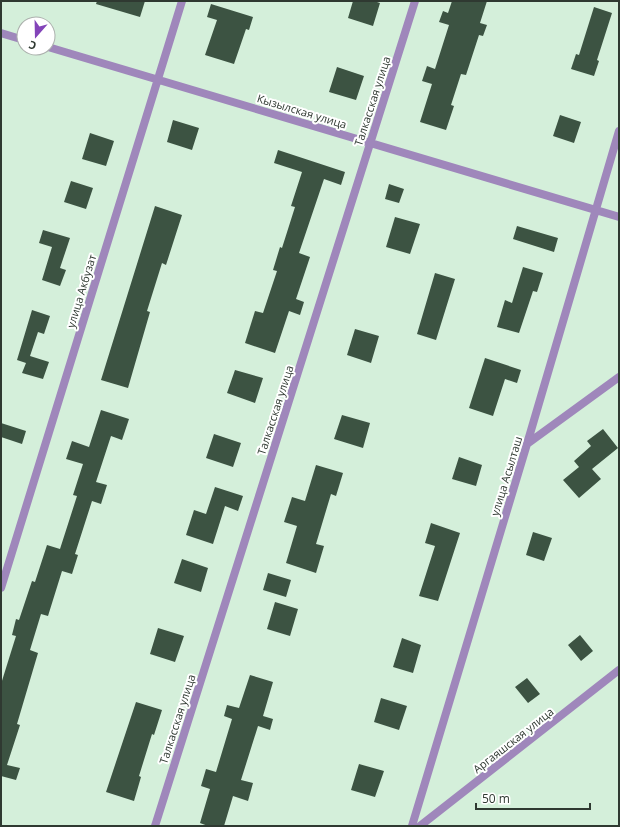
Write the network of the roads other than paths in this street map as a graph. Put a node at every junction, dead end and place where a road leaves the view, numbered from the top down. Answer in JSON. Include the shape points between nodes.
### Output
{"nodes":[{"id":1,"x":182,"y":1,"type":"edge"},
{"id":2,"x":415,"y":1,"type":"edge"},
{"id":3,"x":1,"y":33,"type":"edge"},
{"id":4,"x":16,"y":38,"type":"edge"},
{"id":5,"x":56,"y":49,"type":"edge"},
{"id":6,"x":157,"y":80,"type":"junction"},
{"id":7,"x":619,"y":131,"type":"edge"},
{"id":8,"x":370,"y":143,"type":"junction"},
{"id":9,"x":595,"y":210,"type":"junction"},
{"id":10,"x":619,"y":217,"type":"edge"},
{"id":11,"x":619,"y":377,"type":"edge"},
{"id":12,"x":527,"y":444,"type":"junction"},
{"id":13,"x":1,"y":588,"type":"edge"},
{"id":14,"x":619,"y":670,"type":"edge"},
{"id":15,"x":155,"y":826,"type":"edge"},
{"id":16,"x":412,"y":826,"type":"edge"},
{"id":17,"x":420,"y":826,"type":"edge"}],
"edges":[{"from":1,"to":6,"type":"street","name":"улица Акбузат"},
{"from":2,"to":8,"type":"street","name":"Талкасская улица"},
{"from":3,"to":4,"type":"street"},
{"from":5,"to":6,"type":"street","name":"Кызылская улица"},
{"from":6,"to":8,"type":"street","name":"Кызылская улица"},
{"from":6,"to":13,"type":"street","name":"улица Акбузат"},
{"from":7,"to":9,"type":"street","name":"улица Асылташ"},
{"from":8,"to":9,"type":"street","name":"Кызылская улица"},
{"from":8,"to":15,"type":"street","name":"Талкасская улица"},
{"from":9,"to":10,"type":"street","name":"Кызылская улица"},
{"from":9,"to":12,"type":"street","name":"улица Асылташ"},
{"from":11,"to":12,"type":"street"},
{"from":12,"to":16,"type":"street","name":"улица Асылташ"},
{"from":14,"to":17,"type":"street","name":"Аргаяшская улица"}]}
